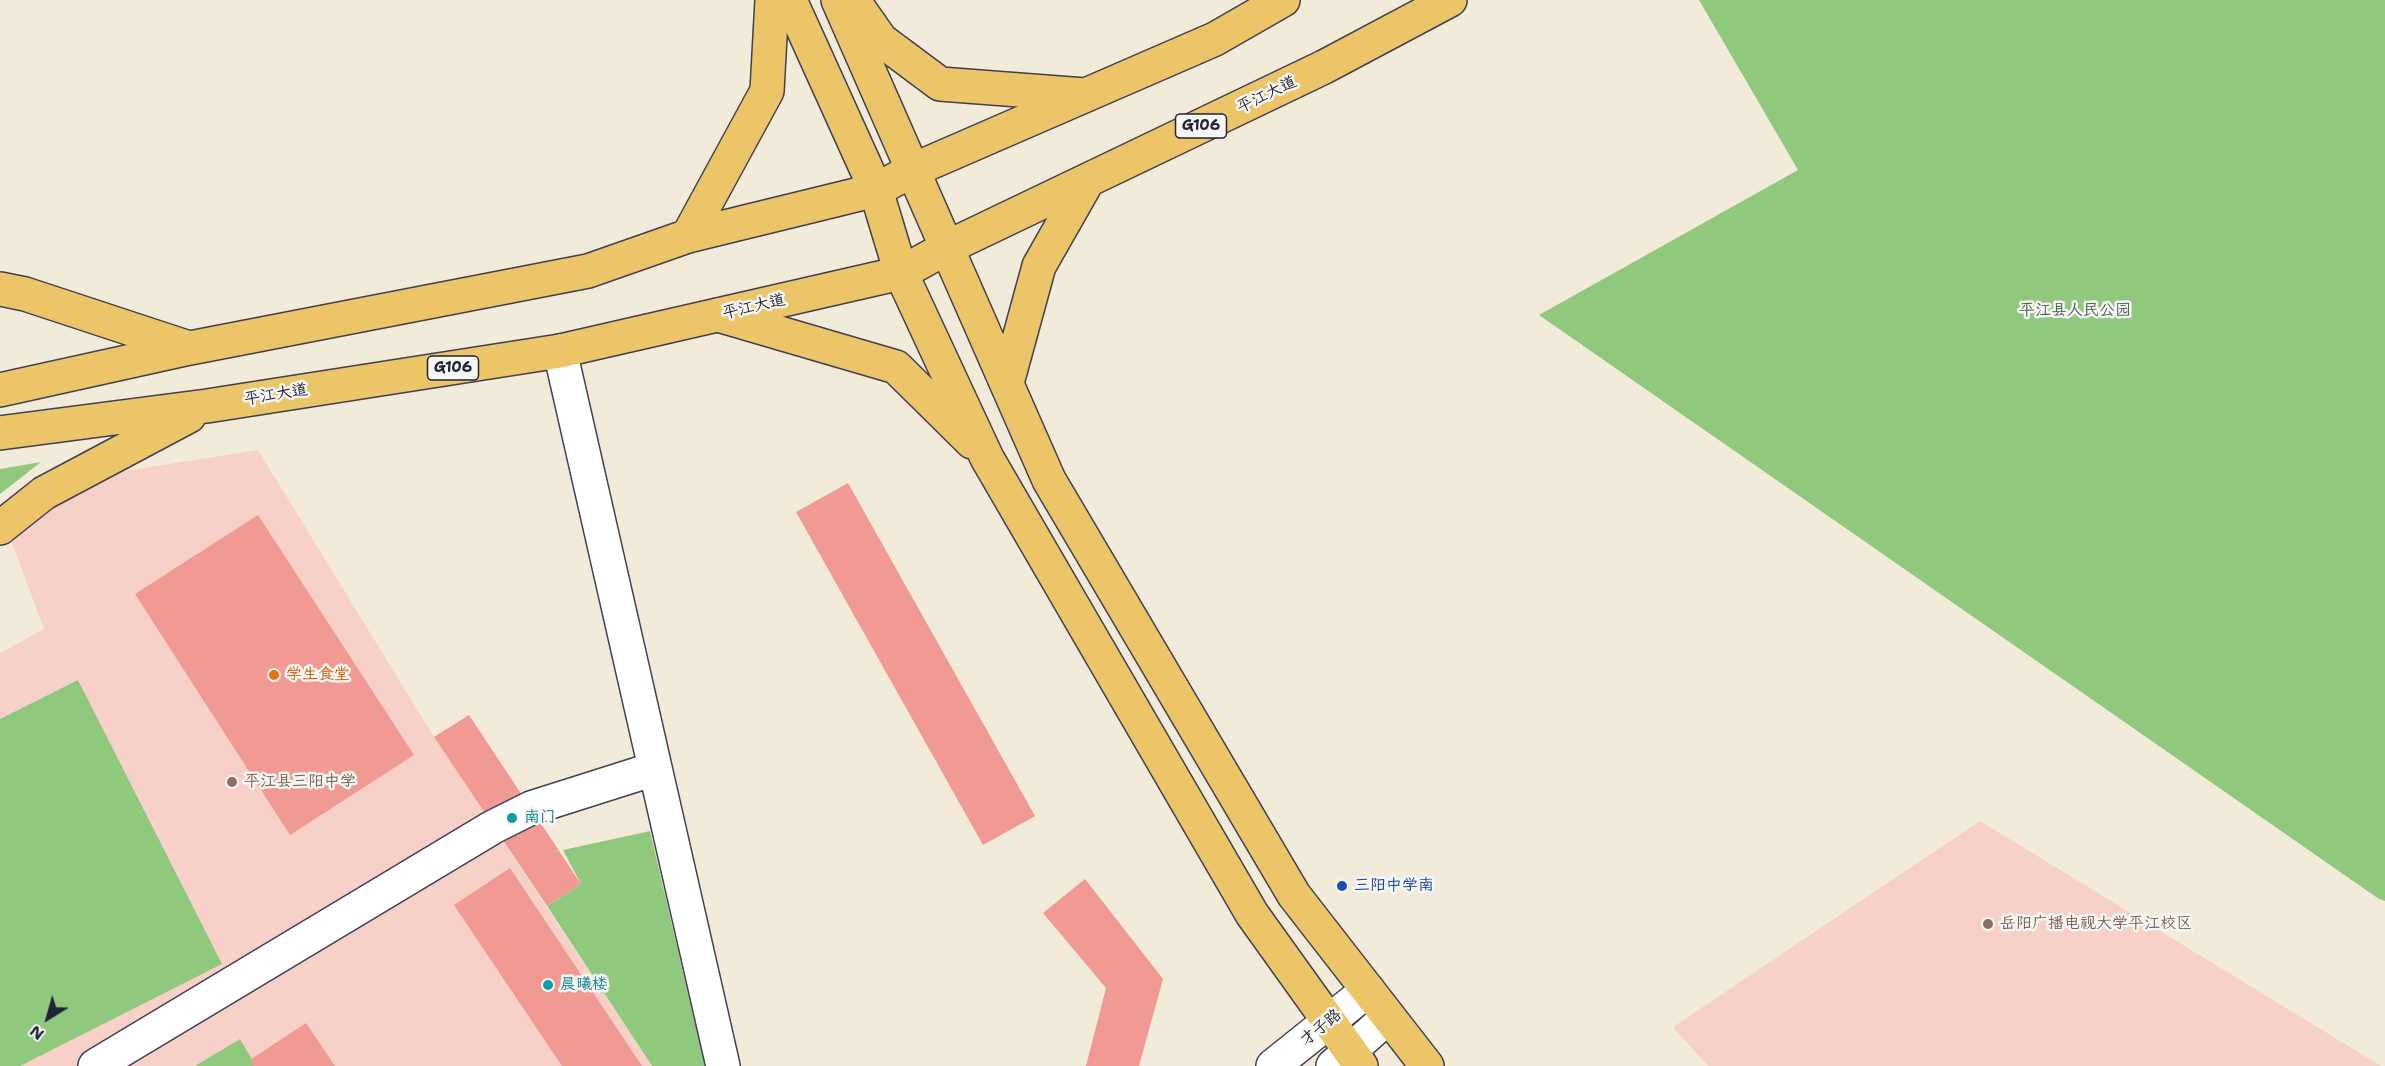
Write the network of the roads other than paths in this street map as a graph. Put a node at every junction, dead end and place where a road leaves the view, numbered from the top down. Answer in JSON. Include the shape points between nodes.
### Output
{"nodes":[{"id":1,"x":772,"y":0,"type":"edge"},
{"id":2,"x":789,"y":0,"type":"edge"},
{"id":3,"x":838,"y":0,"type":"edge"},
{"id":4,"x":853,"y":0,"type":"edge"},
{"id":5,"x":1283,"y":0,"type":"edge"},
{"id":6,"x":1450,"y":0,"type":"edge"},
{"id":7,"x":1085,"y":95,"type":"junction"},
{"id":8,"x":911,"y":171,"type":"junction"},
{"id":9,"x":1088,"y":180,"type":"junction"},
{"id":10,"x":876,"y":190,"type":"junction"},
{"id":11,"x":688,"y":236,"type":"junction"},
{"id":12,"x":948,"y":247,"type":"junction"},
{"id":13,"x":901,"y":273,"type":"junction"},
{"id":14,"x":0,"y":289,"type":"edge"},
{"id":15,"x":718,"y":315,"type":"junction"},
{"id":16,"x":190,"y":348,"type":"junction"},
{"id":17,"x":560,"y":351,"type":"junction"},
{"id":18,"x":1007,"y":383,"type":"junction"},
{"id":19,"x":0,"y":390,"type":"edge"},
{"id":20,"x":207,"y":406,"type":"junction"},
{"id":21,"x":0,"y":433,"type":"edge"},
{"id":22,"x":987,"y":458,"type":"junction"},
{"id":23,"x":0,"y":528,"type":"edge"},
{"id":24,"x":654,"y":769,"type":"junction"},
{"id":25,"x":1368,"y":990,"type":"junction"},
{"id":26,"x":1388,"y":1017,"type":"junction"},
{"id":27,"x":1329,"y":1023,"type":"junction"},
{"id":28,"x":1348,"y":1062,"type":"edge"},
{"id":29,"x":95,"y":1066,"type":"edge"},
{"id":30,"x":723,"y":1066,"type":"edge"},
{"id":31,"x":1273,"y":1066,"type":"edge"},
{"id":32,"x":1427,"y":1066,"type":"edge"}],
"edges":[{"from":1,"to":11,"type":"main road","via":[[767,91]]},
{"from":2,"to":10,"type":"main road"},
{"from":3,"to":8,"type":"main road"},
{"from":4,"to":7,"type":"main road","via":[[881,39],[940,84]]},
{"from":5,"to":7,"type":"main road","via":[[1215,39]]},
{"from":6,"to":9,"type":"main road","name":"平江大道","number":"G106","via":[[1324,67]]},
{"from":7,"to":8,"type":"main road"},
{"from":8,"to":10,"type":"main road"},
{"from":8,"to":12,"type":"main road"},
{"from":9,"to":12,"type":"main road","name":"平江大道","number":"G106"},
{"from":9,"to":18,"type":"main road","via":[[1039,266]]},
{"from":10,"to":11,"type":"main road"},
{"from":10,"to":13,"type":"main road"},
{"from":11,"to":16,"type":"main road","via":[[588,271]]},
{"from":12,"to":13,"type":"main road","name":"平江大道","number":"G106"},
{"from":12,"to":18,"type":"main road"},
{"from":13,"to":15,"type":"main road","name":"平江大道","number":"G106"},
{"from":13,"to":22,"type":"main road"},
{"from":14,"to":16,"type":"main road"},
{"from":15,"to":17,"type":"main road","name":"平江大道","number":"G106"},
{"from":15,"to":22,"type":"main road","via":[[897,367]]},
{"from":16,"to":19,"type":"main road"},
{"from":17,"to":20,"type":"main road","name":"平江大道","number":"G106"},
{"from":17,"to":24,"type":"street"},
{"from":18,"to":25,"type":"main road","via":[[1049,480],[1288,885]]},
{"from":20,"to":21,"type":"main road","name":"平江大道","number":"G106"},
{"from":20,"to":23,"type":"main road","via":[[44,493]]},
{"from":22,"to":27,"type":"main road","via":[[1252,914]]},
{"from":24,"to":29,"type":"street","via":[[531,808],[493,827]]},
{"from":24,"to":30,"type":"street"},
{"from":25,"to":26,"type":"main road"},
{"from":25,"to":27,"type":"street","name":"才子路"},
{"from":26,"to":28,"type":"street"},
{"from":26,"to":32,"type":"main road"},
{"from":27,"to":28,"type":"main road"},
{"from":27,"to":31,"type":"street","name":"才子路"}]}
